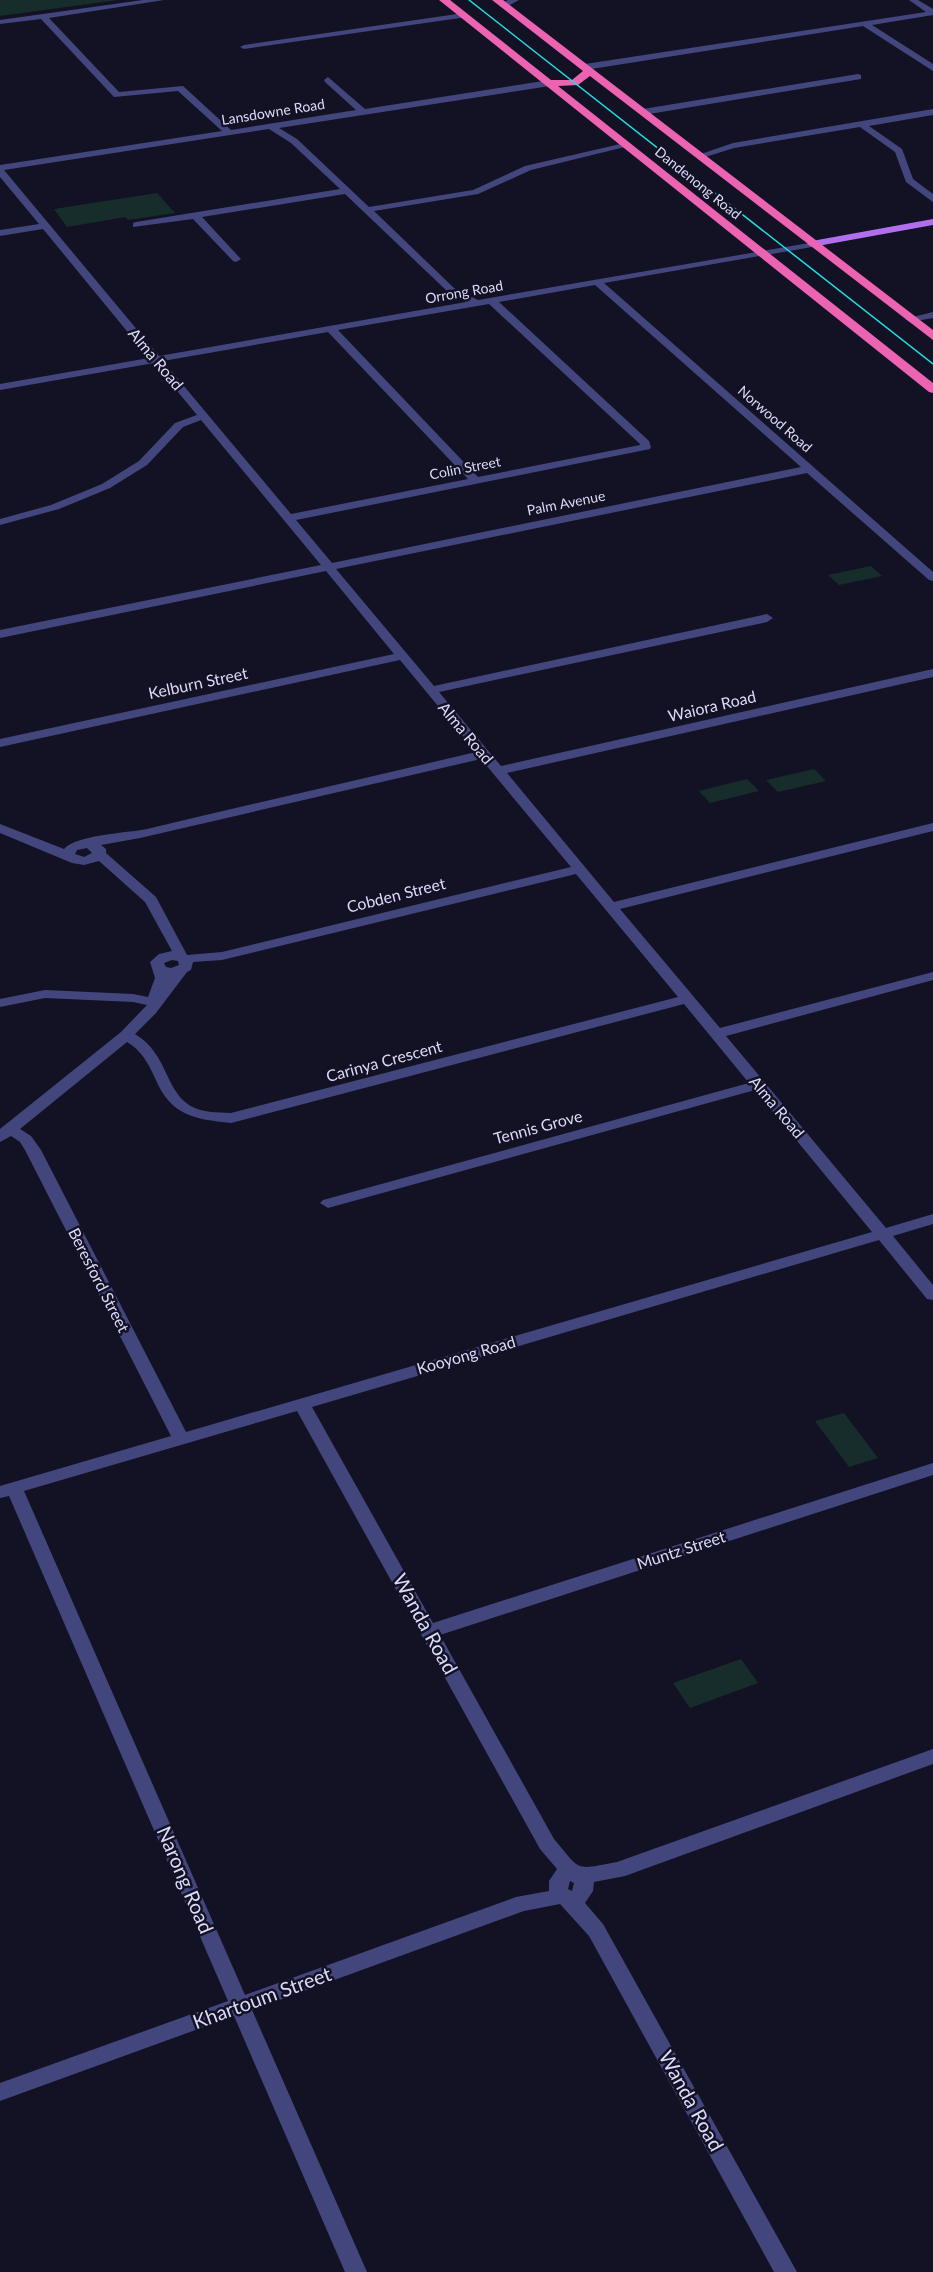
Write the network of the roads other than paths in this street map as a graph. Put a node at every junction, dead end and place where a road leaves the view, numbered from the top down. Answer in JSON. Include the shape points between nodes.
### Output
{"nodes":[{"id":1,"x":160,"y":0,"type":"edge"},
{"id":2,"x":444,"y":0,"type":"edge"},
{"id":3,"x":515,"y":0,"type":"edge"},
{"id":4,"x":913,"y":0,"type":"edge"},
{"id":5,"x":500,"y":2,"type":"edge"},
{"id":6,"x":933,"y":13,"type":"edge"},
{"id":7,"x":464,"y":15,"type":"junction"},
{"id":8,"x":43,"y":16,"type":"junction"},
{"id":9,"x":0,"y":22,"type":"edge"},
{"id":10,"x":865,"y":24,"type":"junction"},
{"id":11,"x":244,"y":47,"type":"dead end"},
{"id":12,"x":933,"y":68,"type":"edge"},
{"id":13,"x":588,"y":69,"type":"junction"},
{"id":14,"x":858,"y":78,"type":"dead end"},
{"id":15,"x":328,"y":80,"type":"dead end"},
{"id":16,"x":550,"y":83,"type":"junction"},
{"id":17,"x":117,"y":95,"type":"junction"},
{"id":18,"x":125,"y":103,"type":"dead end"},
{"id":19,"x":363,"y":112,"type":"junction"},
{"id":20,"x":643,"y":112,"type":"junction"},
{"id":21,"x":933,"y":112,"type":"edge"},
{"id":22,"x":283,"y":124,"type":"junction"},
{"id":23,"x":861,"y":124,"type":"junction"},
{"id":24,"x":270,"y":126,"type":"junction"},
{"id":25,"x":228,"y":132,"type":"junction"},
{"id":26,"x":294,"y":141,"type":"junction"},
{"id":27,"x":626,"y":144,"type":"junction"},
{"id":28,"x":688,"y":147,"type":"junction"},
{"id":29,"x":727,"y":147,"type":"junction"},
{"id":30,"x":699,"y":156,"type":"junction"},
{"id":31,"x":0,"y":171,"type":"edge"},
{"id":32,"x":346,"y":191,"type":"junction"},
{"id":33,"x":933,"y":199,"type":"edge"},
{"id":34,"x":366,"y":210,"type":"junction"},
{"id":35,"x":195,"y":215,"type":"junction"},
{"id":36,"x":933,"y":222,"type":"edge"},
{"id":37,"x":136,"y":225,"type":"dead end"},
{"id":38,"x":45,"y":226,"type":"junction"},
{"id":39,"x":0,"y":233,"type":"edge"},
{"id":40,"x":812,"y":244,"type":"junction"},
{"id":41,"x":761,"y":253,"type":"junction"},
{"id":42,"x":236,"y":259,"type":"dead end"},
{"id":43,"x":597,"y":282,"type":"junction"},
{"id":44,"x":450,"y":290,"type":"junction"},
{"id":45,"x":492,"y":301,"type":"junction"},
{"id":46,"x":476,"y":303,"type":"junction"},
{"id":47,"x":458,"y":307,"type":"junction"},
{"id":48,"x":933,"y":315,"type":"edge"},
{"id":49,"x":910,"y":319,"type":"junction"},
{"id":50,"x":331,"y":329,"type":"junction"},
{"id":51,"x":933,"y":336,"type":"edge"},
{"id":52,"x":157,"y":360,"type":"junction"},
{"id":53,"x":0,"y":387,"type":"edge"},
{"id":54,"x":933,"y":389,"type":"edge"},
{"id":55,"x":200,"y":412,"type":"junction"},
{"id":56,"x":810,"y":469,"type":"junction"},
{"id":57,"x":477,"y":481,"type":"junction"},
{"id":58,"x":289,"y":518,"type":"junction"},
{"id":59,"x":0,"y":522,"type":"edge"},
{"id":60,"x":329,"y":567,"type":"junction"},
{"id":61,"x":933,"y":578,"type":"edge"},
{"id":62,"x":767,"y":618,"type":"dead end"},
{"id":63,"x":0,"y":634,"type":"edge"},
{"id":64,"x":402,"y":656,"type":"junction"},
{"id":65,"x":933,"y":673,"type":"edge"},
{"id":66,"x":430,"y":690,"type":"junction"},
{"id":67,"x":0,"y":743,"type":"edge"},
{"id":68,"x":484,"y":754,"type":"junction"},
{"id":69,"x":498,"y":771,"type":"junction"},
{"id":70,"x":933,"y":826,"type":"edge"},
{"id":71,"x":0,"y":828,"type":"edge"},
{"id":72,"x":140,"y":834,"type":"junction"},
{"id":73,"x":78,"y":851,"type":"junction"},
{"id":74,"x":99,"y":853,"type":"junction"},
{"id":75,"x":579,"y":868,"type":"junction"},
{"id":76,"x":121,"y":874,"type":"junction"},
{"id":77,"x":610,"y":907,"type":"junction"},
{"id":78,"x":165,"y":926,"type":"junction"},
{"id":79,"x":183,"y":964,"type":"junction"},
{"id":80,"x":160,"y":965,"type":"junction"},
{"id":81,"x":933,"y":976,"type":"edge"},
{"id":82,"x":687,"y":999,"type":"junction"},
{"id":83,"x":0,"y":1003,"type":"edge"},
{"id":84,"x":156,"y":1003,"type":"junction"},
{"id":85,"x":715,"y":1034,"type":"junction"},
{"id":86,"x":126,"y":1035,"type":"junction"},
{"id":87,"x":758,"y":1085,"type":"junction"},
{"id":88,"x":5,"y":1133,"type":"edge"},
{"id":89,"x":328,"y":1203,"type":"dead end"},
{"id":90,"x":933,"y":1219,"type":"edge"},
{"id":91,"x":883,"y":1234,"type":"junction"},
{"id":92,"x":933,"y":1295,"type":"edge"},
{"id":93,"x":302,"y":1404,"type":"junction"},
{"id":94,"x":181,"y":1439,"type":"junction"},
{"id":95,"x":933,"y":1469,"type":"edge"},
{"id":96,"x":7,"y":1490,"type":"edge"},
{"id":97,"x":430,"y":1631,"type":"junction"},
{"id":98,"x":933,"y":1756,"type":"edge"},
{"id":99,"x":571,"y":1886,"type":"junction"},
{"id":100,"x":240,"y":2005,"type":"junction"},
{"id":101,"x":0,"y":2092,"type":"edge"},
{"id":102,"x":356,"y":2272,"type":"edge"},
{"id":103,"x":786,"y":2272,"type":"edge"}],
"edges":[{"from":1,"to":8,"type":"street"},
{"from":2,"to":7,"type":"highway","name":"Dandenong Road"},
{"from":3,"to":5,"type":"street"},
{"from":4,"to":6,"type":"street"},
{"from":5,"to":13,"type":"highway","name":"Dandenong Road"},
{"from":6,"to":10,"type":"street"},
{"from":7,"to":11,"type":"street"},
{"from":7,"to":16,"type":"highway","name":"Dandenong Road"},
{"from":8,"to":9,"type":"street"},
{"from":8,"to":17,"type":"street"},
{"from":10,"to":12,"type":"street"},
{"from":10,"to":13,"type":"street"},
{"from":13,"to":16,"type":"highway","via":[[574,83]]},
{"from":13,"to":20,"type":"highway","name":"Dandenong Road"},
{"from":14,"to":20,"type":"street"},
{"from":15,"to":19,"type":"street"},
{"from":16,"to":19,"type":"street","name":"Lansdowne Road"},
{"from":16,"to":27,"type":"highway","name":"Dandenong Road"},
{"from":17,"to":18,"type":"street"},
{"from":17,"to":25,"type":"street","via":[[180,88]]},
{"from":19,"to":22,"type":"street","name":"Lansdowne Road"},
{"from":20,"to":28,"type":"highway","name":"Dandenong Road"},
{"from":21,"to":23,"type":"street"},
{"from":22,"to":24,"type":"street","name":"Lansdowne Road"},
{"from":22,"to":26,"type":"street"},
{"from":23,"to":29,"type":"street"},
{"from":23,"to":33,"type":"street","via":[[899,151],[909,180]]},
{"from":24,"to":25,"type":"street","name":"Lansdowne Road"},
{"from":24,"to":26,"type":"street"},
{"from":25,"to":31,"type":"street","name":"Lansdowne Road"},
{"from":26,"to":32,"type":"street"},
{"from":27,"to":34,"type":"street","via":[[528,168],[475,192]]},
{"from":27,"to":41,"type":"highway","name":"Dandenong Road"},
{"from":28,"to":29,"type":"street"},
{"from":28,"to":30,"type":"highway","name":"Dandenong Road"},
{"from":29,"to":30,"type":"street"},
{"from":30,"to":40,"type":"highway","name":"Dandenong Road"},
{"from":31,"to":38,"type":"street","name":"Alma Road"},
{"from":32,"to":34,"type":"street"},
{"from":32,"to":35,"type":"street"},
{"from":34,"to":44,"type":"street"},
{"from":35,"to":37,"type":"street"},
{"from":35,"to":42,"type":"street"},
{"from":36,"to":40,"type":"main road","name":"Orrong Road"},
{"from":38,"to":39,"type":"street"},
{"from":38,"to":52,"type":"street","name":"Alma Road"},
{"from":40,"to":41,"type":"street","name":"Orrong Road"},
{"from":40,"to":49,"type":"highway","name":"Dandenong Road"},
{"from":41,"to":43,"type":"street","name":"Orrong Road"},
{"from":41,"to":54,"type":"highway","name":"Dandenong Road"},
{"from":43,"to":45,"type":"street","name":"Orrong Road"},
{"from":43,"to":56,"type":"street","name":"Norwood Road"},
{"from":44,"to":46,"type":"street"},
{"from":44,"to":47,"type":"street"},
{"from":45,"to":46,"type":"street","name":"Orrong Road"},
{"from":45,"to":57,"type":"street","name":"Colin Street","via":[[646,447]]},
{"from":46,"to":47,"type":"street","name":"Orrong Road"},
{"from":47,"to":50,"type":"street","name":"Orrong Road"},
{"from":48,"to":49,"type":"street"},
{"from":49,"to":51,"type":"highway","name":"Dandenong Road"},
{"from":50,"to":52,"type":"street","name":"Orrong Road"},
{"from":50,"to":57,"type":"street"},
{"from":52,"to":53,"type":"street","name":"Orrong Road"},
{"from":52,"to":55,"type":"street","name":"Alma Road"},
{"from":55,"to":58,"type":"street","name":"Alma Road"},
{"from":55,"to":59,"type":"street","via":[[183,422],[143,463],[93,493]]},
{"from":56,"to":60,"type":"street","name":"Palm Avenue"},
{"from":56,"to":61,"type":"street","name":"Norwood Road"},
{"from":57,"to":58,"type":"street","name":"Colin Street"},
{"from":58,"to":60,"type":"street","name":"Alma Road"},
{"from":60,"to":63,"type":"street","name":"Palm Avenue"},
{"from":60,"to":64,"type":"street","name":"Alma Road"},
{"from":62,"to":66,"type":"street"},
{"from":64,"to":66,"type":"street","name":"Alma Road"},
{"from":64,"to":67,"type":"street","name":"Kelburn Street"},
{"from":65,"to":69,"type":"street","name":"Waiora Road"},
{"from":66,"to":68,"type":"street","name":"Alma Road"},
{"from":68,"to":69,"type":"street","name":"Alma Road"},
{"from":68,"to":72,"type":"street"},
{"from":69,"to":75,"type":"street","name":"Alma Road"},
{"from":70,"to":77,"type":"street"},
{"from":71,"to":73,"type":"street"},
{"from":72,"to":73,"type":"street"},
{"from":72,"to":74,"type":"street"},
{"from":73,"to":74,"type":"street","via":[[97,847]]},
{"from":73,"to":76,"type":"street"},
{"from":74,"to":76,"type":"street"},
{"from":75,"to":77,"type":"street","name":"Alma Road"},
{"from":75,"to":79,"type":"street","name":"Cobden Street"},
{"from":76,"to":78,"type":"street","via":[[151,900]]},
{"from":77,"to":82,"type":"street","name":"Alma Road"},
{"from":78,"to":79,"type":"street"},
{"from":78,"to":80,"type":"street"},
{"from":79,"to":80,"type":"street","via":[[173,973]]},
{"from":79,"to":84,"type":"street"},
{"from":80,"to":84,"type":"street","via":[[162,978]]},
{"from":81,"to":85,"type":"street"},
{"from":82,"to":85,"type":"street","name":"Alma Road"},
{"from":82,"to":86,"type":"street","name":"Carinya Crescent","via":[[231,1118],[202,1117],[181,1108],[143,1044]]},
{"from":83,"to":84,"type":"street","via":[[45,994],[133,998]]},
{"from":84,"to":86,"type":"street"},
{"from":85,"to":87,"type":"street","name":"Alma Road"},
{"from":86,"to":88,"type":"street"},
{"from":87,"to":89,"type":"street","name":"Tennis Grove"},
{"from":87,"to":91,"type":"street","name":"Alma Road"},
{"from":88,"to":94,"type":"street","name":"Beresford Street","via":[[26,1139],[33,1150]]},
{"from":90,"to":91,"type":"street","name":"Kooyong Road"},
{"from":91,"to":92,"type":"street","name":"Alma Road"},
{"from":91,"to":93,"type":"street","name":"Kooyong Road"},
{"from":93,"to":94,"type":"street","name":"Kooyong Road"},
{"from":93,"to":97,"type":"street","name":"Wanda Road"},
{"from":94,"to":96,"type":"street","name":"Kooyong Road"},
{"from":95,"to":97,"type":"street","name":"Muntz Street"},
{"from":96,"to":100,"type":"street","name":"Narong Road"},
{"from":97,"to":99,"type":"street","name":"Wanda Road"},
{"from":98,"to":99,"type":"street","name":"Khartoum Street"},
{"from":99,"to":100,"type":"street","name":"Khartoum Street"},
{"from":99,"to":103,"type":"street","name":"Wanda Road"},
{"from":100,"to":101,"type":"street","name":"Khartoum Street"},
{"from":100,"to":102,"type":"street","name":"Narong Road"}]}
